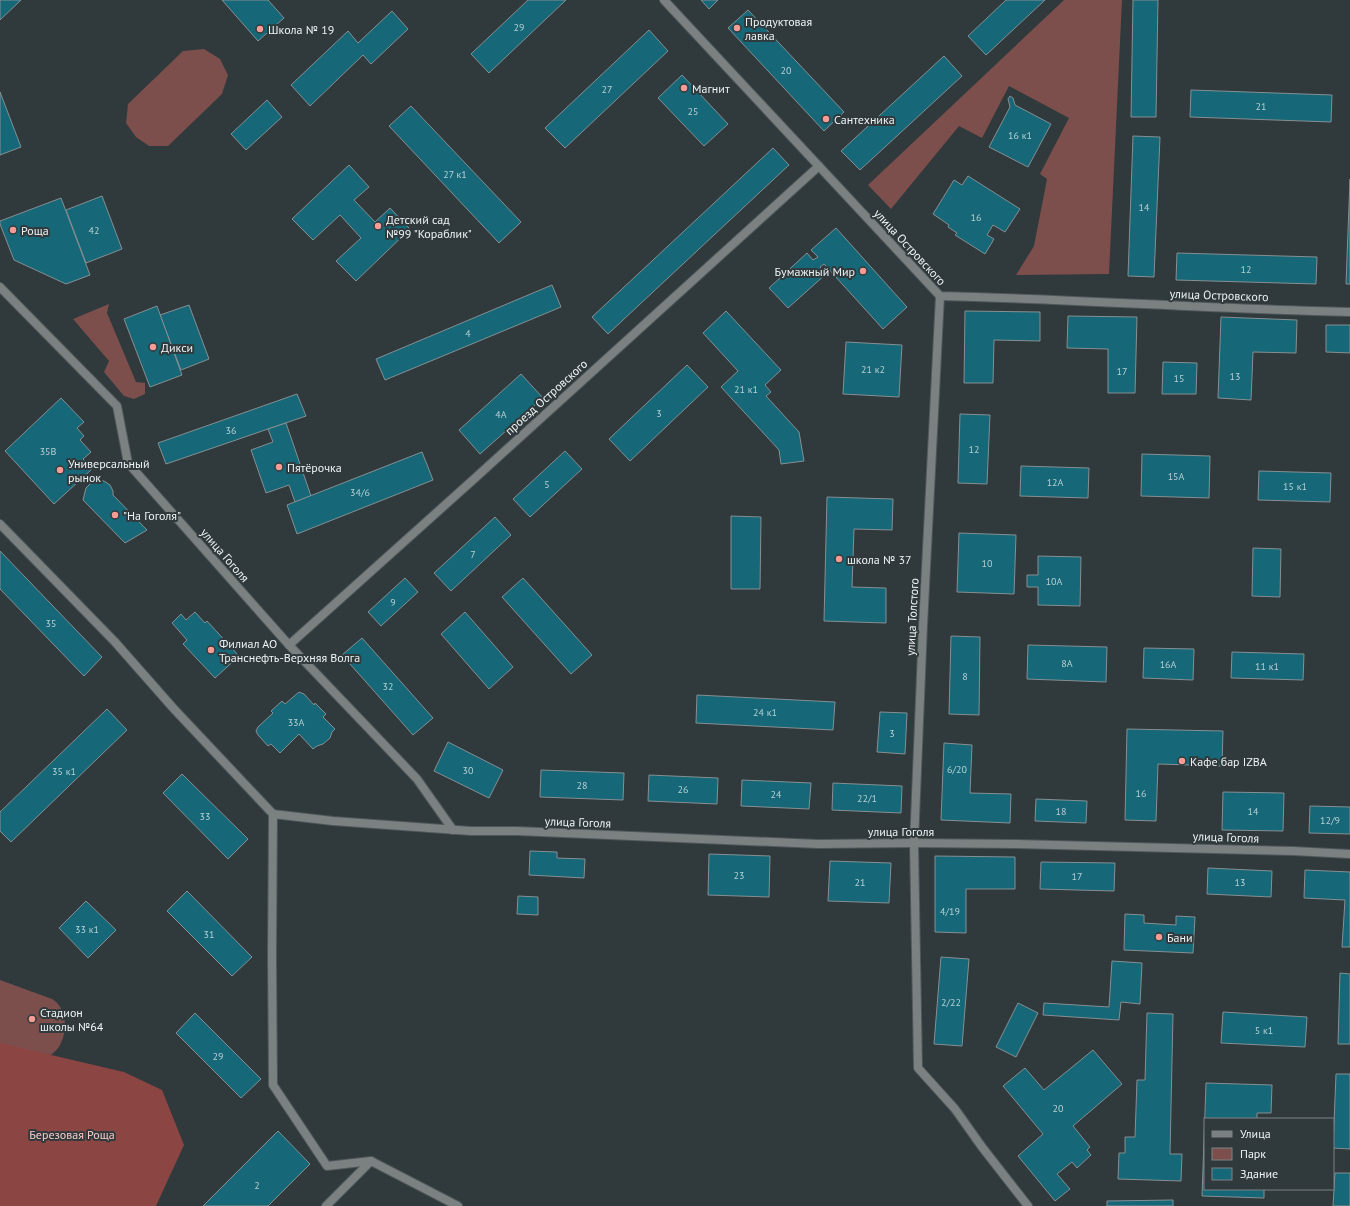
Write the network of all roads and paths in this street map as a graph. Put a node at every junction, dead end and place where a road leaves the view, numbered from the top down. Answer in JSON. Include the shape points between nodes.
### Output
{"nodes":[{"id":1,"x":664,"y":0,"type":"edge"},
{"id":2,"x":819,"y":166,"type":"junction"},
{"id":3,"x":0,"y":287,"type":"edge"},
{"id":4,"x":940,"y":296,"type":"junction"},
{"id":5,"x":1350,"y":312,"type":"edge"},
{"id":6,"x":0,"y":524,"type":"edge"},
{"id":7,"x":289,"y":645,"type":"junction"},
{"id":8,"x":273,"y":814,"type":"junction"},
{"id":9,"x":453,"y":830,"type":"junction"},
{"id":10,"x":914,"y":843,"type":"junction"},
{"id":11,"x":1350,"y":854,"type":"edge"},
{"id":12,"x":371,"y":1161,"type":"junction"},
{"id":13,"x":326,"y":1206,"type":"edge"},
{"id":14,"x":458,"y":1206,"type":"edge"},
{"id":15,"x":1028,"y":1206,"type":"edge"}],
"edges":[{"from":1,"to":2,"type":"street","name":"улица Островского"},
{"from":2,"to":4,"type":"street","name":"улица Островского"},
{"from":2,"to":7,"type":"street","name":"проезд Островского"},
{"from":3,"to":7,"type":"street","name":"улица Гоголя","via":[[117,406],[128,463]]},
{"from":4,"to":5,"type":"street","name":"улица Островского"},
{"from":4,"to":10,"type":"street","name":"улица Толстого"},
{"from":6,"to":8,"type":"street","via":[[115,642]]},
{"from":7,"to":9,"type":"street","name":"улица Гоголя","via":[[417,779]]},
{"from":8,"to":9,"type":"street","name":"улица Гоголя"},
{"from":8,"to":12,"type":"street","via":[[273,1085],[327,1166]]},
{"from":9,"to":10,"type":"street","name":"улица Гоголя","via":[[818,844]]},
{"from":10,"to":11,"type":"street","name":"улица Гоголя"},
{"from":10,"to":15,"type":"street","name":"улица Толстого","via":[[918,1068],[955,1109]]},
{"from":12,"to":13,"type":"street"},
{"from":12,"to":14,"type":"street"}]}
